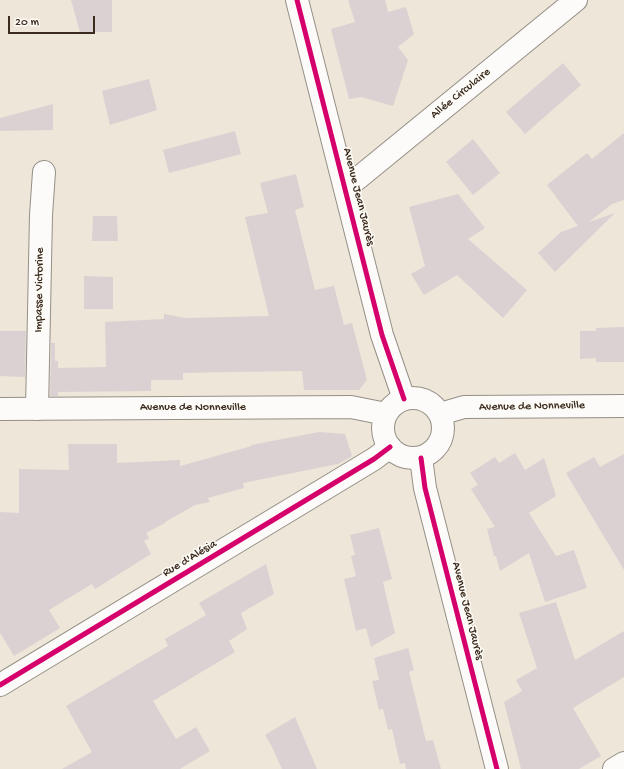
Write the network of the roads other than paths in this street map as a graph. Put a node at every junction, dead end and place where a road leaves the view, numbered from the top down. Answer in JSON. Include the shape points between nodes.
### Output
{"nodes":[{"id":1,"x":298,"y":0,"type":"edge"},
{"id":2,"x":576,"y":0,"type":"edge"},
{"id":3,"x":44,"y":172,"type":"dead end"},
{"id":4,"x":346,"y":188,"type":"junction"},
{"id":5,"x":404,"y":399,"type":"junction"},
{"id":6,"x":624,"y":406,"type":"edge"},
{"id":7,"x":0,"y":409,"type":"edge"},
{"id":8,"x":37,"y":409,"type":"junction"},
{"id":9,"x":386,"y":414,"type":"junction"},
{"id":10,"x":440,"y":414,"type":"junction"},
{"id":11,"x":390,"y":447,"type":"junction"},
{"id":12,"x":421,"y":458,"type":"junction"},
{"id":13,"x":0,"y":685,"type":"edge"},
{"id":14,"x":624,"y":763,"type":"edge"},
{"id":15,"x":497,"y":769,"type":"edge"},
{"id":16,"x":614,"y":769,"type":"edge"}],
"edges":[{"from":1,"to":4,"type":"street","name":"Avenue Jean Jaurès"},
{"from":2,"to":4,"type":"street","name":"Allée Circulaire"},
{"from":3,"to":8,"type":"street","name":"Impasse Victorine"},
{"from":4,"to":5,"type":"street","name":"Avenue Jean Jaurès","via":[[382,335]]},
{"from":5,"to":9,"type":"street","via":[[393,404]]},
{"from":5,"to":10,"type":"street","via":[[414,397],[425,400],[434,405]]},
{"from":6,"to":10,"type":"street","name":"Avenue de Nonneville","via":[[464,407]]},
{"from":7,"to":8,"type":"street","name":"Avenue de Nonneville"},
{"from":8,"to":9,"type":"street","name":"Avenue de Nonneville","via":[[351,407]]},
{"from":9,"to":11,"type":"street","via":[[383,425],[384,437]]},
{"from":10,"to":12,"type":"street","via":[[444,424],[439,445]]},
{"from":11,"to":12,"type":"street","via":[[410,458]]},
{"from":11,"to":13,"type":"street","name":"Rue d'Alésia"},
{"from":12,"to":15,"type":"street","name":"Avenue Jean Jaurès","via":[[425,488]]},
{"from":14,"to":16,"type":"street"}]}
